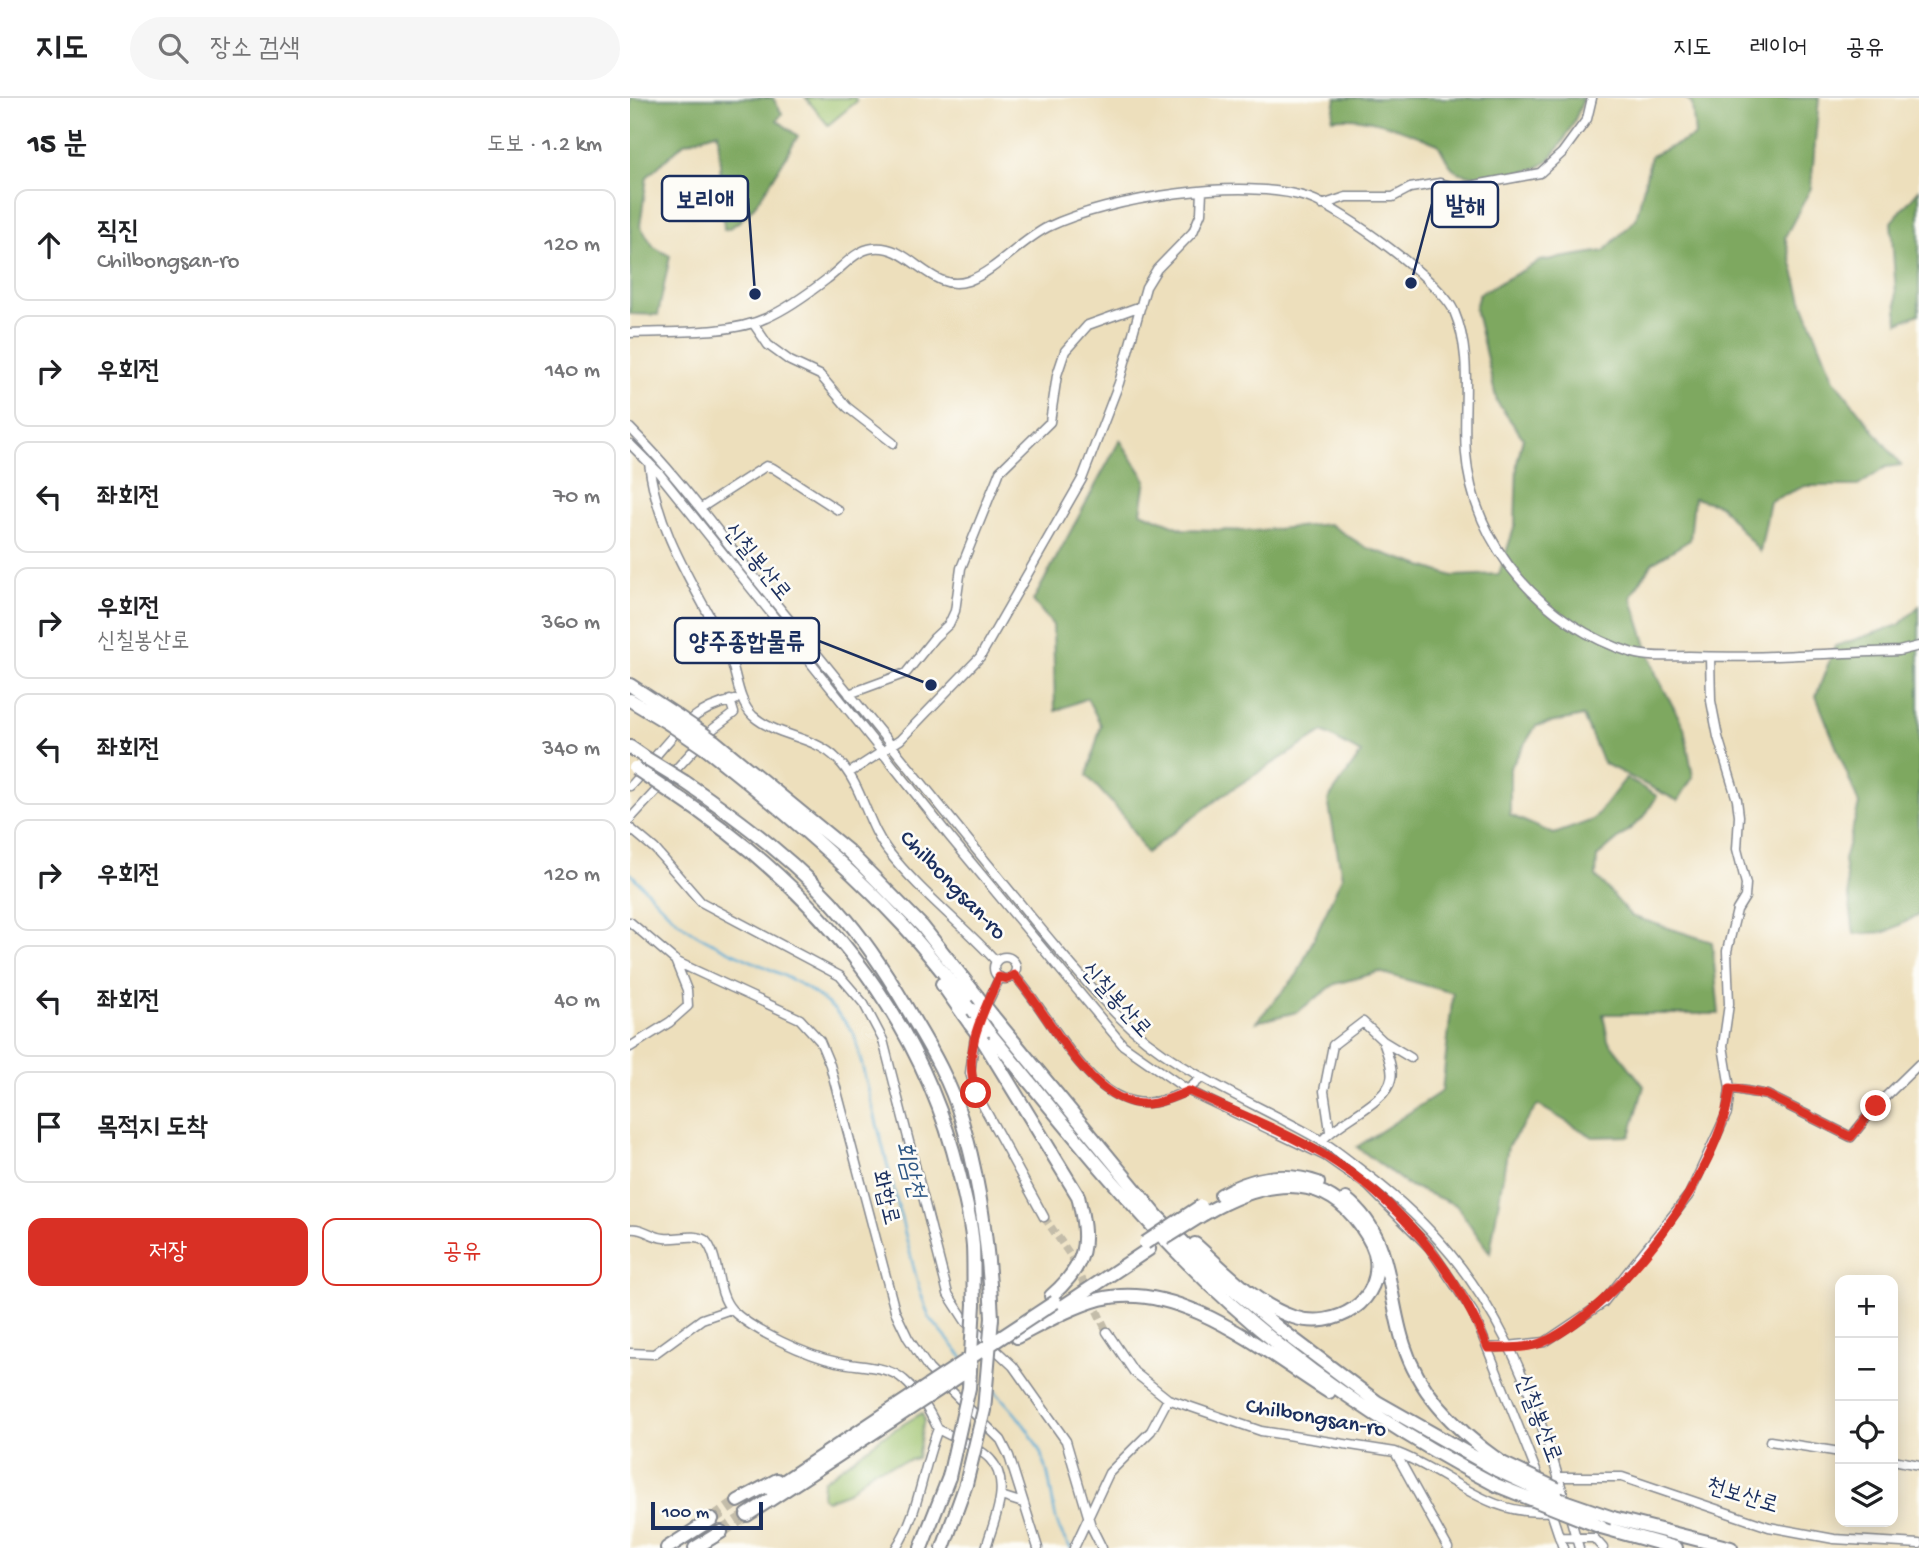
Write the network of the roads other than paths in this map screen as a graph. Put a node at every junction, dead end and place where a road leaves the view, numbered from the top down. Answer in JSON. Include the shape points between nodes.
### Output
{"nodes":[{"id":1,"x":1592,"y":98,"type":"edge"},
{"id":2,"x":1202,"y":191,"type":"junction"},
{"id":3,"x":1322,"y":205,"type":"junction"},
{"id":4,"x":1141,"y":306,"type":"junction"},
{"id":5,"x":753,"y":323,"type":"junction"},
{"id":6,"x":630,"y":333,"type":"edge"},
{"id":7,"x":630,"y":428,"type":"edge"},
{"id":8,"x":893,"y":443,"type":"dead end"},
{"id":9,"x":630,"y":444,"type":"edge"},
{"id":10,"x":649,"y":463,"type":"junction"},
{"id":11,"x":701,"y":508,"type":"junction"},
{"id":12,"x":838,"y":510,"type":"dead end"},
{"id":13,"x":1919,"y":646,"type":"edge"},
{"id":14,"x":1710,"y":657,"type":"junction"},
{"id":15,"x":630,"y":685,"type":"edge"},
{"id":16,"x":849,"y":694,"type":"junction"},
{"id":17,"x":743,"y":698,"type":"junction"},
{"id":18,"x":630,"y":699,"type":"edge"},
{"id":19,"x":730,"y":701,"type":"junction"},
{"id":20,"x":672,"y":719,"type":"junction"},
{"id":21,"x":710,"y":745,"type":"junction"},
{"id":22,"x":891,"y":746,"type":"junction"},
{"id":23,"x":630,"y":747,"type":"edge"},
{"id":24,"x":882,"y":752,"type":"junction"},
{"id":25,"x":633,"y":766,"type":"edge"},
{"id":26,"x":849,"y":773,"type":"junction"},
{"id":27,"x":630,"y":786,"type":"edge"},
{"id":28,"x":630,"y":819,"type":"edge"},
{"id":29,"x":630,"y":828,"type":"edge"},
{"id":30,"x":630,"y":922,"type":"edge"},
{"id":31,"x":904,"y":925,"type":"junction"},
{"id":32,"x":675,"y":960,"type":"junction"},
{"id":33,"x":996,"y":961,"type":"junction"},
{"id":34,"x":1014,"y":975,"type":"junction"},
{"id":35,"x":999,"y":977,"type":"junction"},
{"id":36,"x":986,"y":1036,"type":"junction"},
{"id":37,"x":1383,"y":1041,"type":"junction"},
{"id":38,"x":630,"y":1047,"type":"edge"},
{"id":39,"x":1411,"y":1058,"type":"dead end"},
{"id":40,"x":1919,"y":1064,"type":"edge"},
{"id":41,"x":1202,"y":1077,"type":"junction"},
{"id":42,"x":1730,"y":1088,"type":"junction"},
{"id":43,"x":1189,"y":1091,"type":"junction"},
{"id":44,"x":1330,"y":1131,"type":"junction"},
{"id":45,"x":1322,"y":1141,"type":"junction"},
{"id":46,"x":1139,"y":1194,"type":"junction"},
{"id":47,"x":1202,"y":1210,"type":"junction"},
{"id":48,"x":1044,"y":1217,"type":"tunnel mouth"},
{"id":49,"x":630,"y":1229,"type":"edge"},
{"id":50,"x":1057,"y":1305,"type":"junction"},
{"id":51,"x":731,"y":1309,"type":"junction"},
{"id":52,"x":1107,"y":1332,"type":"tunnel mouth"},
{"id":53,"x":1488,"y":1348,"type":"junction"},
{"id":54,"x":1510,"y":1348,"type":"junction"},
{"id":55,"x":630,"y":1353,"type":"edge"},
{"id":56,"x":1168,"y":1399,"type":"junction"},
{"id":57,"x":888,"y":1418,"type":"junction"},
{"id":58,"x":938,"y":1429,"type":"junction"},
{"id":59,"x":1770,"y":1441,"type":"dead end"},
{"id":60,"x":1835,"y":1451,"type":"edge"},
{"id":61,"x":1395,"y":1452,"type":"junction"},
{"id":62,"x":1438,"y":1455,"type":"junction"},
{"id":63,"x":1898,"y":1462,"type":"edge"},
{"id":64,"x":1919,"y":1465,"type":"edge"},
{"id":65,"x":1500,"y":1467,"type":"junction"},
{"id":66,"x":1558,"y":1477,"type":"junction"},
{"id":67,"x":1001,"y":1496,"type":"junction"},
{"id":68,"x":1023,"y":1503,"type":"junction"},
{"id":69,"x":1550,"y":1511,"type":"junction"},
{"id":70,"x":1088,"y":1514,"type":"junction"},
{"id":71,"x":719,"y":1529,"type":"junction"},
{"id":72,"x":1559,"y":1537,"type":"junction"},
{"id":73,"x":1576,"y":1537,"type":"junction"},
{"id":74,"x":1918,"y":1544,"type":"edge"},
{"id":75,"x":667,"y":1548,"type":"edge"},
{"id":76,"x":678,"y":1548,"type":"edge"},
{"id":77,"x":695,"y":1548,"type":"edge"},
{"id":78,"x":709,"y":1548,"type":"edge"},
{"id":79,"x":896,"y":1548,"type":"edge"},
{"id":80,"x":921,"y":1548,"type":"edge"},
{"id":81,"x":943,"y":1548,"type":"edge"},
{"id":82,"x":986,"y":1548,"type":"edge"},
{"id":83,"x":1038,"y":1548,"type":"edge"},
{"id":84,"x":1074,"y":1548,"type":"edge"},
{"id":85,"x":1102,"y":1548,"type":"edge"},
{"id":86,"x":1448,"y":1548,"type":"edge"},
{"id":87,"x":1563,"y":1548,"type":"edge"},
{"id":88,"x":1579,"y":1548,"type":"edge"},
{"id":89,"x":1603,"y":1548,"type":"edge"},
{"id":90,"x":1676,"y":1548,"type":"edge"},
{"id":91,"x":1731,"y":1548,"type":"edge"}],
"edges":[{"from":1,"to":3,"type":"street","via":[[1587,119],[1540,173],[1460,188],[1440,183],[1410,188],[1392,197],[1346,197]]},
{"from":2,"to":3,"type":"street","via":[[1249,188],[1308,198]]},
{"from":2,"to":4,"type":"street","via":[[1201,213],[1193,232],[1157,269]]},
{"from":2,"to":5,"type":"street","via":[[1081,214],[1045,229],[971,280],[952,284],[937,279],[901,253],[876,247],[860,252],[827,280]]},
{"from":3,"to":14,"type":"street","via":[[1356,222],[1452,306],[1465,347],[1466,455],[1473,494],[1508,568],[1532,593],[1599,638],[1635,654]]},
{"from":4,"to":16,"type":"street","via":[[1088,325],[1065,351],[1051,422],[1000,471],[961,568],[949,624],[906,673]]},
{"from":4,"to":22,"type":"street","via":[[1119,383],[1082,479],[1020,589],[971,670]]},
{"from":5,"to":6,"type":"street"},
{"from":5,"to":8,"type":"street","via":[[768,345],[820,375],[847,407]]},
{"from":7,"to":11,"type":"street","name":"신칠봉산로"},
{"from":9,"to":10,"type":"street","name":"신칠봉산로"},
{"from":10,"to":17,"type":"street","name":"Chilbongsan-ro","via":[[656,507],[673,549],[726,647]]},
{"from":10,"to":24,"type":"street","name":"신칠봉산로"},
{"from":11,"to":12,"type":"street","name":"신칠봉산로","via":[[766,466]]},
{"from":11,"to":16,"type":"street","name":"신칠봉산로"},
{"from":13,"to":14,"type":"street","via":[[1899,651]]},
{"from":14,"to":42,"type":"street","via":[[1711,701],[1737,800],[1737,849],[1745,884],[1727,951],[1729,1004],[1723,1046]]},
{"from":15,"to":20,"type":"highway"},
{"from":16,"to":22,"type":"street","name":"신칠봉산로"},
{"from":17,"to":19,"type":"street"},
{"from":17,"to":26,"type":"street","name":"Chilbongsan-ro","via":[[754,717],[823,748]]},
{"from":18,"to":20,"type":"highway"},
{"from":19,"to":27,"type":"street","via":[[687,719]]},
{"from":19,"to":28,"type":"street","via":[[734,713],[713,729]]},
{"from":20,"to":21,"type":"highway","bridge":true},
{"from":21,"to":31,"type":"highway"},
{"from":21,"to":46,"type":"highway","bridge":true,"via":[[848,851],[922,926]]},
{"from":22,"to":24,"type":"street"},
{"from":22,"to":41,"type":"street","name":"신칠봉산로","via":[[1116,1014],[1154,1048]]},
{"from":23,"to":81,"type":"highway","bridge":true,"via":[[760,838],[847,920],[927,1043],[960,1117],[985,1230],[992,1318],[984,1410],[966,1484]]},
{"from":24,"to":26,"type":"street"},
{"from":24,"to":43,"type":"street","name":"신칠봉산로","via":[[1123,1045]]},
{"from":25,"to":80,"type":"highway","bridge":true,"via":[[746,845],[805,898],[870,975],[895,1013],[934,1095],[954,1150],[973,1245],[974,1304],[969,1388],[949,1477]]},
{"from":26,"to":33,"type":"street","name":"Chilbongsan-ro","via":[[888,851]]},
{"from":29,"to":70,"type":"street","via":[[701,902],[828,968],[864,1004],[883,1040],[948,1294],[966,1322],[1013,1366],[1066,1441]]},
{"from":30,"to":32,"type":"street","name":"화합로"},
{"from":31,"to":36,"type":"highway","bridge":true,"via":[[972,1010]]},
{"from":31,"to":36,"type":"highway","bridge":true,"via":[[970,1024]]},
{"from":32,"to":38,"type":"street","via":[[688,1006]]},
{"from":32,"to":68,"type":"street","name":"화합로","via":[[792,1014],[821,1041],[895,1311],[929,1369],[1001,1440]]},
{"from":33,"to":34,"type":"street","via":[[1013,959]]},
{"from":33,"to":35,"type":"street"},
{"from":34,"to":35,"type":"street"},
{"from":34,"to":43,"type":"street","via":[[1084,1069],[1115,1096],[1147,1104]]},
{"from":35,"to":48,"type":"street","name":"Chilbongsan-ro","via":[[977,1026],[970,1073],[976,1093]]},
{"from":36,"to":50,"type":"highway","via":[[1077,1196],[1084,1225],[1080,1262]]},
{"from":36,"to":62,"type":"highway","via":[[1185,1260],[1292,1356]]},
{"from":37,"to":39,"type":"street"},
{"from":37,"to":44,"type":"street","via":[[1390,1084],[1356,1116]]},
{"from":37,"to":44,"type":"street","via":[[1363,1022],[1335,1042],[1324,1091]]},
{"from":40,"to":42,"type":"street","via":[[1851,1137],[1767,1095]]},
{"from":41,"to":43,"type":"street"},
{"from":41,"to":45,"type":"street","name":"신칠봉산로"},
{"from":42,"to":54,"type":"street","via":[[1727,1113],[1689,1195],[1603,1303],[1545,1342]]},
{"from":43,"to":53,"type":"street","name":"신칠봉산로","via":[[1325,1156],[1368,1186],[1429,1247],[1473,1312]]},
{"from":44,"to":45,"type":"street"},
{"from":45,"to":54,"type":"street","name":"신칠봉산로","via":[[1390,1192],[1439,1240],[1476,1286]]},
{"from":46,"to":47,"type":"highway","via":[[1264,1302],[1294,1318],[1334,1320],[1361,1304],[1371,1286],[1376,1261],[1368,1237],[1346,1209],[1321,1192],[1291,1184],[1271,1186]]},
{"from":46,"to":65,"type":"highway","via":[[1217,1276],[1291,1338],[1377,1402]]},
{"from":47,"to":50,"type":"highway","bridge":true},
{"from":47,"to":65,"type":"highway","via":[[1236,1187],[1300,1177],[1329,1188],[1359,1210],[1378,1238],[1404,1347],[1456,1427]]},
{"from":49,"to":51,"type":"street","via":[[662,1238],[695,1236],[705,1240]]},
{"from":50,"to":57,"type":"highway","bridge":true,"via":[[986,1347]]},
{"from":50,"to":57,"type":"highway","bridge":true,"via":[[1017,1337]]},
{"from":50,"to":62,"type":"highway","via":[[1122,1296],[1193,1309],[1376,1423]]},
{"from":51,"to":55,"type":"street","via":[[702,1319],[654,1354]]},
{"from":51,"to":58,"type":"street","via":[[800,1349],[835,1362],[895,1374]]},
{"from":52,"to":56,"type":"street","name":"Chilbongsan-ro","via":[[1134,1372]]},
{"from":53,"to":54,"type":"street"},
{"from":53,"to":69,"type":"street","name":"신칠봉산로"},
{"from":54,"to":66,"type":"street","name":"신칠봉산로","via":[[1541,1418]]},
{"from":56,"to":61,"type":"street","name":"Chilbongsan-ro","via":[[1261,1431]]},
{"from":56,"to":70,"type":"street","via":[[1152,1431],[1109,1473]]},
{"from":57,"to":57,"type":"highway","via":[[844,1442],[744,1512],[832,1461]]},
{"from":58,"to":67,"type":"street","via":[[991,1459]]},
{"from":58,"to":79,"type":"street","via":[[914,1513]]},
{"from":59,"to":60,"type":"street"},
{"from":61,"to":69,"type":"street","via":[[1466,1492],[1523,1513]]},
{"from":61,"to":86,"type":"street","name":"Chilbongsan-ro"},
{"from":62,"to":90,"type":"highway","bridge":true,"via":[[1496,1485],[1601,1527]]},
{"from":63,"to":64,"type":"street"},
{"from":65,"to":91,"type":"highway","bridge":true,"via":[[1609,1513]]},
{"from":66,"to":73,"type":"street","name":"신칠봉산로"},
{"from":66,"to":74,"type":"street","name":"천보산로","via":[[1622,1477],[1769,1527],[1834,1539]]},
{"from":67,"to":68,"type":"street"},
{"from":67,"to":82,"type":"street"},
{"from":68,"to":83,"type":"street","name":"화합로"},
{"from":69,"to":72,"type":"street","name":"신칠봉산로"},
{"from":70,"to":84,"type":"street"},
{"from":70,"to":85,"type":"street"},
{"from":71,"to":75,"type":"highway"},
{"from":71,"to":76,"type":"highway"},
{"from":71,"to":77,"type":"highway"},
{"from":71,"to":78,"type":"highway"},
{"from":72,"to":73,"type":"street"},
{"from":72,"to":87,"type":"street","name":"신칠봉산로"},
{"from":73,"to":88,"type":"street","name":"신칠봉산로"},
{"from":73,"to":89,"type":"street","via":[[1594,1538]]}]}
